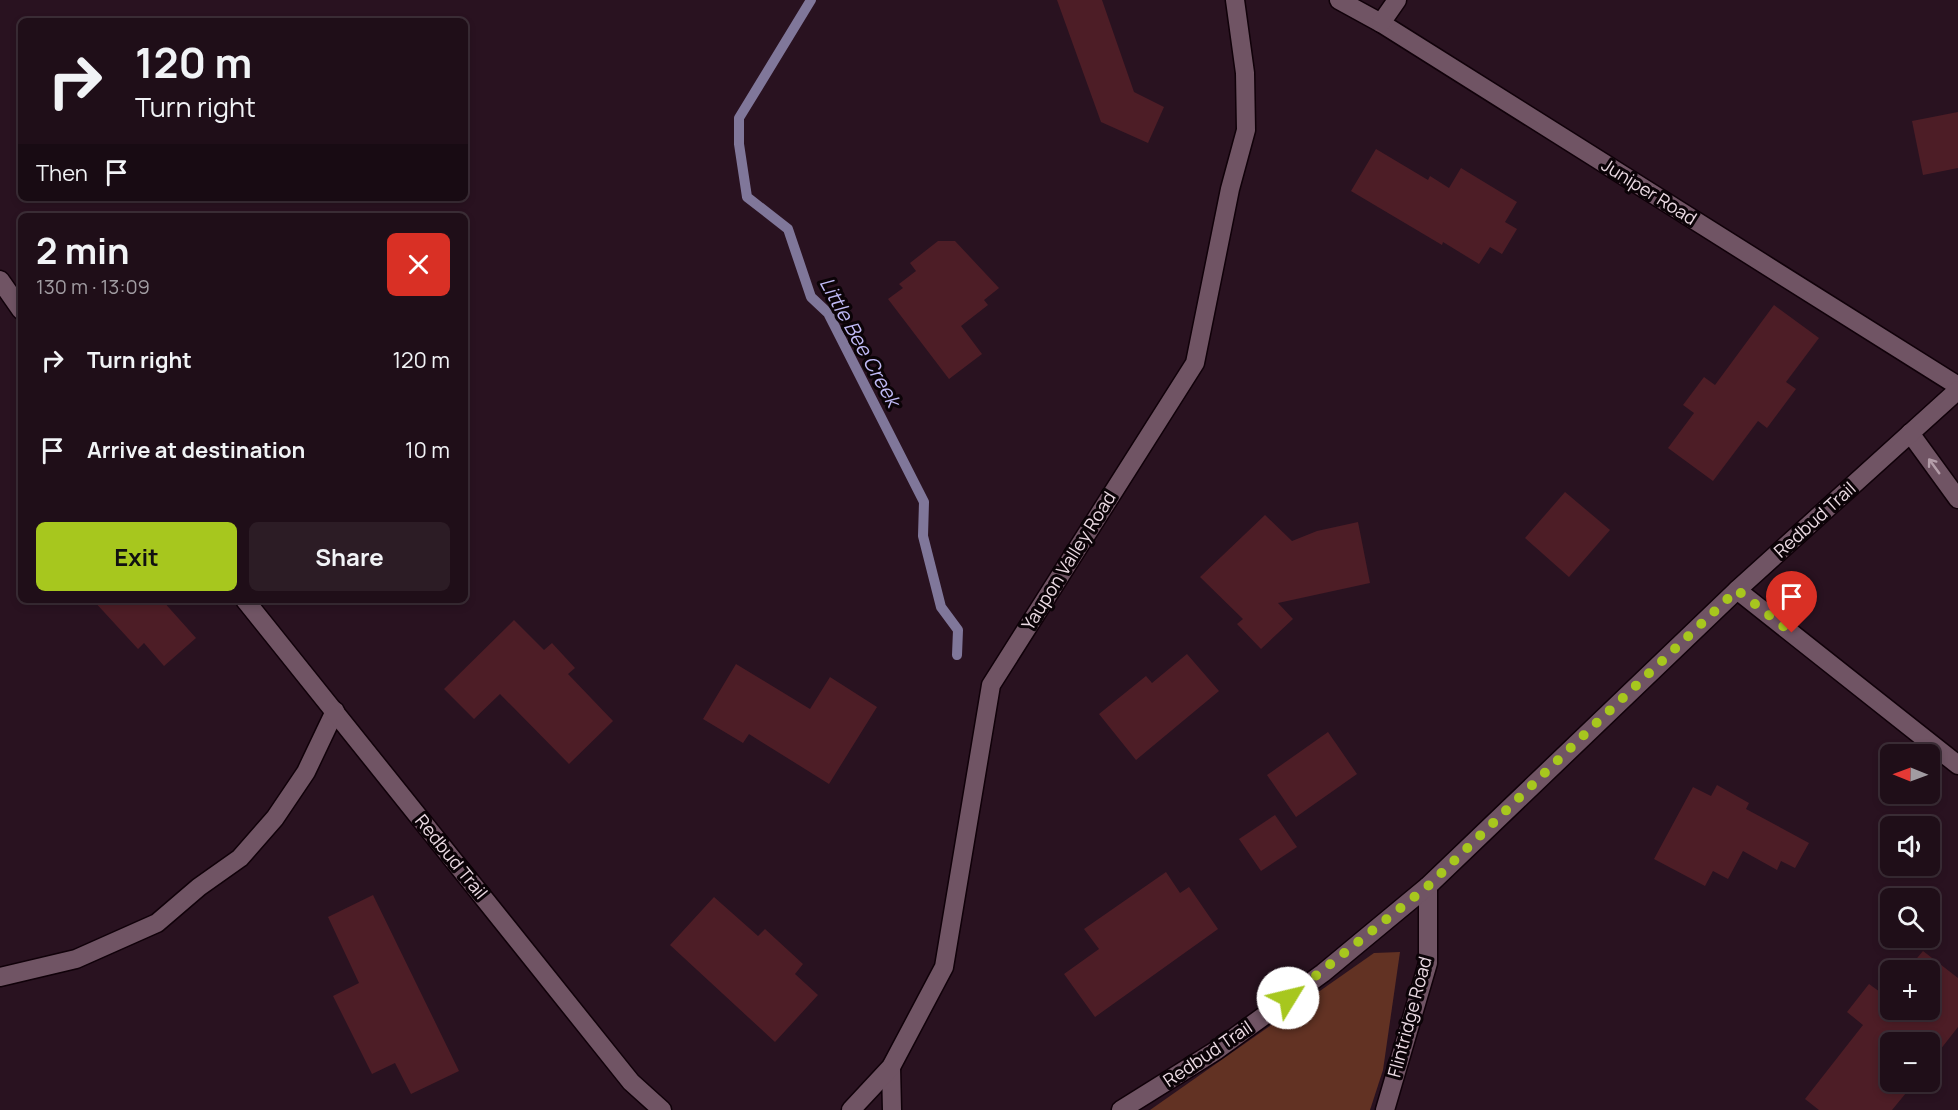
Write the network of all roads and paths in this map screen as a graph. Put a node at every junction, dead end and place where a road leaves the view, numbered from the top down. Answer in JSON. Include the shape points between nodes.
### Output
{"nodes":[{"id":1,"x":1235,"y":0,"type":"edge"},
{"id":2,"x":1339,"y":0,"type":"edge"},
{"id":3,"x":1397,"y":0,"type":"edge"},
{"id":4,"x":1381,"y":23,"type":"junction"},
{"id":5,"x":0,"y":280,"type":"edge"},
{"id":6,"x":18,"y":306,"type":"edge"},
{"id":7,"x":1958,"y":388,"type":"edge"},
{"id":8,"x":1910,"y":433,"type":"junction"},
{"id":9,"x":1958,"y":499,"type":"edge"},
{"id":10,"x":1737,"y":590,"type":"junction"},
{"id":11,"x":247,"y":603,"type":"edge"},
{"id":12,"x":335,"y":711,"type":"junction"},
{"id":13,"x":1958,"y":765,"type":"edge"},
{"id":14,"x":1428,"y":886,"type":"junction"},
{"id":15,"x":0,"y":977,"type":"edge"},
{"id":16,"x":891,"y":1067,"type":"junction"},
{"id":17,"x":662,"y":1110,"type":"edge"},
{"id":18,"x":851,"y":1110,"type":"edge"},
{"id":19,"x":891,"y":1110,"type":"edge"},
{"id":20,"x":1121,"y":1110,"type":"edge"},
{"id":21,"x":1385,"y":1110,"type":"edge"}],
"edges":[{"from":1,"to":16,"type":"street","name":"Yaupon Valley Road","via":[[1245,73],[1246,130],[1230,189],[1195,363],[991,685],[944,967]]},
{"from":2,"to":4,"type":"street","name":"Juniper Road"},
{"from":3,"to":4,"type":"street"},
{"from":4,"to":7,"type":"street","name":"Juniper Road"},
{"from":5,"to":6,"type":"street"},
{"from":7,"to":8,"type":"street","name":"Redbud Trail"},
{"from":9,"to":8,"type":"street","one_way":true},
{"from":8,"to":10,"type":"street","name":"Redbud Trail"},
{"from":10,"to":13,"type":"street"},
{"from":10,"to":14,"type":"street","name":"Redbud Trail"},
{"from":11,"to":12,"type":"street","name":"Redbud Trail"},
{"from":12,"to":15,"type":"street","via":[[306,772],[275,818],[240,858],[158,923],[76,959]]},
{"from":12,"to":17,"type":"street","name":"Redbud Trail","via":[[631,1082]]},
{"from":14,"to":20,"type":"street","name":"Redbud Trail","via":[[1323,972],[1217,1050]]},
{"from":14,"to":21,"type":"street","name":"Flintridge Road","via":[[1428,963]]},
{"from":16,"to":18,"type":"street","name":"Yaupon Valley Road"},
{"from":16,"to":19,"type":"street"}]}
